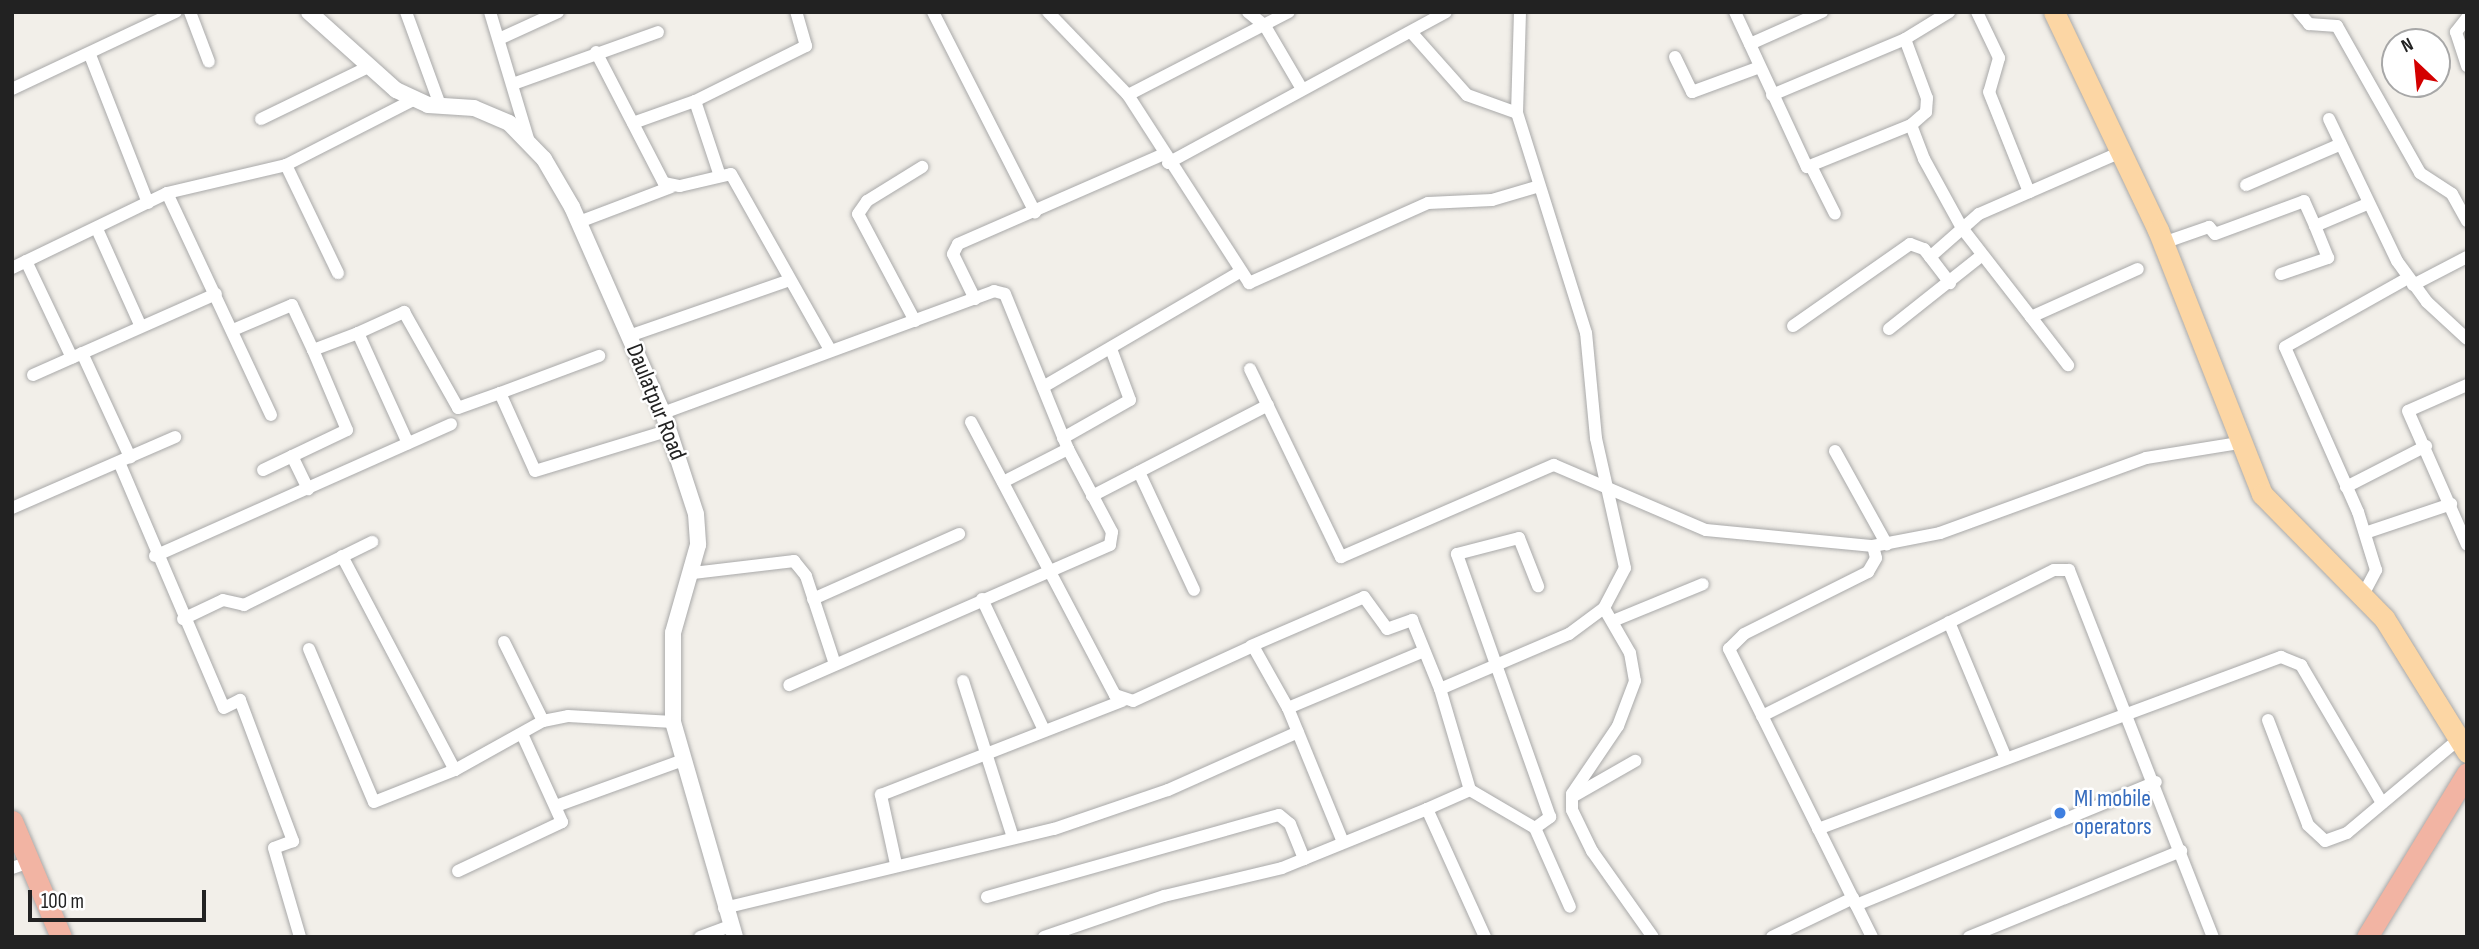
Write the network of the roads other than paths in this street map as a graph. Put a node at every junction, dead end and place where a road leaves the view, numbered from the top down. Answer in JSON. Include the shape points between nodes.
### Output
{"nodes":[{"id":1,"x":176,"y":12,"type":"edge"},
{"id":2,"x":190,"y":12,"type":"edge"},
{"id":3,"x":309,"y":12,"type":"edge"},
{"id":4,"x":406,"y":12,"type":"edge"},
{"id":5,"x":490,"y":12,"type":"edge"},
{"id":6,"x":558,"y":12,"type":"edge"},
{"id":7,"x":796,"y":12,"type":"edge"},
{"id":8,"x":933,"y":12,"type":"edge"},
{"id":9,"x":1048,"y":12,"type":"edge"},
{"id":10,"x":1248,"y":12,"type":"edge"},
{"id":11,"x":1289,"y":12,"type":"edge"},
{"id":12,"x":1446,"y":12,"type":"edge"},
{"id":13,"x":1520,"y":12,"type":"edge"},
{"id":14,"x":1735,"y":12,"type":"edge"},
{"id":15,"x":1822,"y":12,"type":"edge"},
{"id":16,"x":1949,"y":12,"type":"edge"},
{"id":17,"x":1977,"y":12,"type":"edge"},
{"id":18,"x":2054,"y":12,"type":"edge"},
{"id":19,"x":2299,"y":12,"type":"edge"},
{"id":20,"x":2467,"y":18,"type":"edge"},
{"id":21,"x":1265,"y":26,"type":"junction"},
{"id":22,"x":657,"y":32,"type":"dead end"},
{"id":23,"x":1411,"y":33,"type":"junction"},
{"id":24,"x":499,"y":39,"type":"junction"},
{"id":25,"x":1905,"y":39,"type":"junction"},
{"id":26,"x":1750,"y":44,"type":"junction"},
{"id":27,"x":596,"y":52,"type":"junction"},
{"id":28,"x":90,"y":55,"type":"junction"},
{"id":29,"x":1675,"y":57,"type":"dead end"},
{"id":30,"x":209,"y":62,"type":"dead end"},
{"id":31,"x":1760,"y":66,"type":"junction"},
{"id":32,"x":2467,"y":66,"type":"edge"},
{"id":33,"x":366,"y":68,"type":"junction"},
{"id":34,"x":513,"y":84,"type":"junction"},
{"id":35,"x":12,"y":89,"type":"edge"},
{"id":36,"x":1302,"y":89,"type":"junction"},
{"id":37,"x":1772,"y":94,"type":"junction"},
{"id":38,"x":1128,"y":95,"type":"junction"},
{"id":39,"x":413,"y":100,"type":"junction"},
{"id":40,"x":695,"y":101,"type":"junction"},
{"id":41,"x":440,"y":105,"type":"junction"},
{"id":42,"x":1517,"y":113,"type":"junction"},
{"id":43,"x":261,"y":119,"type":"dead end"},
{"id":44,"x":2329,"y":119,"type":"dead end"},
{"id":45,"x":633,"y":123,"type":"junction"},
{"id":46,"x":1910,"y":125,"type":"junction"},
{"id":47,"x":528,"y":139,"type":"junction"},
{"id":48,"x":2341,"y":144,"type":"junction"},
{"id":49,"x":2122,"y":152,"type":"junction"},
{"id":50,"x":1165,"y":159,"type":"junction"},
{"id":51,"x":286,"y":165,"type":"junction"},
{"id":52,"x":922,"y":167,"type":"dead end"},
{"id":53,"x":1812,"y":168,"type":"junction"},
{"id":54,"x":719,"y":173,"type":"junction"},
{"id":55,"x":2246,"y":184,"type":"dead end"},
{"id":56,"x":671,"y":187,"type":"junction"},
{"id":57,"x":1536,"y":187,"type":"junction"},
{"id":58,"x":2029,"y":192,"type":"junction"},
{"id":59,"x":167,"y":193,"type":"junction"},
{"id":60,"x":148,"y":203,"type":"junction"},
{"id":61,"x":2367,"y":204,"type":"junction"},
{"id":62,"x":1035,"y":212,"type":"junction"},
{"id":63,"x":1835,"y":214,"type":"dead end"},
{"id":64,"x":2467,"y":220,"type":"edge"},
{"id":65,"x":579,"y":222,"type":"junction"},
{"id":66,"x":2315,"y":226,"type":"junction"},
{"id":67,"x":1962,"y":228,"type":"junction"},
{"id":68,"x":97,"y":229,"type":"junction"},
{"id":69,"x":2164,"y":243,"type":"junction"},
{"id":70,"x":1981,"y":256,"type":"junction"},
{"id":71,"x":1930,"y":257,"type":"junction"},
{"id":72,"x":2467,"y":257,"type":"edge"},
{"id":73,"x":26,"y":261,"type":"junction"},
{"id":74,"x":12,"y":268,"type":"edge"},
{"id":75,"x":2138,"y":269,"type":"dead end"},
{"id":76,"x":1240,"y":272,"type":"junction"},
{"id":77,"x":338,"y":273,"type":"dead end"},
{"id":78,"x":2281,"y":274,"type":"dead end"},
{"id":79,"x":790,"y":280,"type":"junction"},
{"id":80,"x":2411,"y":282,"type":"junction"},
{"id":81,"x":1950,"y":283,"type":"junction"},
{"id":82,"x":216,"y":294,"type":"junction"},
{"id":83,"x":975,"y":299,"type":"junction"},
{"id":84,"x":2031,"y":317,"type":"junction"},
{"id":85,"x":915,"y":321,"type":"junction"},
{"id":86,"x":1793,"y":326,"type":"dead end"},
{"id":87,"x":141,"y":327,"type":"junction"},
{"id":88,"x":1889,"y":329,"type":"dead end"},
{"id":89,"x":233,"y":330,"type":"junction"},
{"id":90,"x":358,"y":333,"type":"junction"},
{"id":91,"x":629,"y":335,"type":"junction"},
{"id":92,"x":2467,"y":338,"type":"edge"},
{"id":93,"x":1111,"y":349,"type":"junction"},
{"id":94,"x":313,"y":350,"type":"junction"},
{"id":95,"x":830,"y":350,"type":"junction"},
{"id":96,"x":77,"y":356,"type":"junction"},
{"id":97,"x":599,"y":356,"type":"dead end"},
{"id":98,"x":2068,"y":365,"type":"dead end"},
{"id":99,"x":1250,"y":369,"type":"dead end"},
{"id":100,"x":33,"y":375,"type":"dead end"},
{"id":101,"x":1043,"y":387,"type":"junction"},
{"id":102,"x":2466,"y":389,"type":"edge"},
{"id":103,"x":500,"y":393,"type":"junction"},
{"id":104,"x":1268,"y":405,"type":"junction"},
{"id":105,"x":663,"y":413,"type":"junction"},
{"id":106,"x":271,"y":415,"type":"dead end"},
{"id":107,"x":971,"y":422,"type":"dead end"},
{"id":108,"x":451,"y":424,"type":"dead end"},
{"id":109,"x":670,"y":430,"type":"junction"},
{"id":110,"x":175,"y":437,"type":"dead end"},
{"id":111,"x":408,"y":443,"type":"junction"},
{"id":112,"x":1065,"y":443,"type":"junction"},
{"id":113,"x":2239,"y":443,"type":"junction"},
{"id":114,"x":2426,"y":446,"type":"junction"},
{"id":115,"x":1835,"y":451,"type":"dead end"},
{"id":116,"x":292,"y":456,"type":"junction"},
{"id":117,"x":125,"y":460,"type":"junction"},
{"id":118,"x":263,"y":470,"type":"dead end"},
{"id":119,"x":1139,"y":471,"type":"junction"},
{"id":120,"x":1003,"y":482,"type":"junction"},
{"id":121,"x":1609,"y":486,"type":"junction"},
{"id":122,"x":2346,"y":487,"type":"junction"},
{"id":123,"x":308,"y":489,"type":"junction"},
{"id":124,"x":1092,"y":496,"type":"junction"},
{"id":125,"x":2451,"y":504,"type":"junction"},
{"id":126,"x":12,"y":508,"type":"edge"},
{"id":127,"x":2365,"y":533,"type":"junction"},
{"id":128,"x":959,"y":534,"type":"dead end"},
{"id":129,"x":372,"y":542,"type":"dead end"},
{"id":130,"x":1887,"y":545,"type":"junction"},
{"id":131,"x":2467,"y":545,"type":"edge"},
{"id":132,"x":1873,"y":546,"type":"junction"},
{"id":133,"x":155,"y":556,"type":"junction"},
{"id":134,"x":342,"y":556,"type":"junction"},
{"id":135,"x":1050,"y":571,"type":"junction"},
{"id":136,"x":692,"y":573,"type":"junction"},
{"id":137,"x":1703,"y":584,"type":"dead end"},
{"id":138,"x":1538,"y":586,"type":"dead end"},
{"id":139,"x":1194,"y":590,"type":"dead end"},
{"id":140,"x":2364,"y":593,"type":"junction"},
{"id":141,"x":813,"y":599,"type":"junction"},
{"id":142,"x":982,"y":599,"type":"junction"},
{"id":143,"x":1604,"y":608,"type":"junction"},
{"id":144,"x":183,"y":620,"type":"junction"},
{"id":145,"x":1613,"y":621,"type":"junction"},
{"id":146,"x":1949,"y":622,"type":"junction"},
{"id":147,"x":504,"y":642,"type":"dead end"},
{"id":148,"x":1251,"y":646,"type":"junction"},
{"id":149,"x":309,"y":649,"type":"dead end"},
{"id":150,"x":1424,"y":651,"type":"junction"},
{"id":151,"x":835,"y":664,"type":"junction"},
{"id":152,"x":1501,"y":666,"type":"junction"},
{"id":153,"x":963,"y":681,"type":"dead end"},
{"id":154,"x":789,"y":685,"type":"dead end"},
{"id":155,"x":1440,"y":689,"type":"junction"},
{"id":156,"x":1122,"y":701,"type":"junction"},
{"id":157,"x":1288,"y":708,"type":"junction"},
{"id":158,"x":2127,"y":709,"type":"junction"},
{"id":159,"x":1762,"y":716,"type":"junction"},
{"id":160,"x":2268,"y":720,"type":"dead end"},
{"id":161,"x":543,"y":721,"type":"junction"},
{"id":162,"x":673,"y":722,"type":"junction"},
{"id":163,"x":1044,"y":730,"type":"junction"},
{"id":164,"x":1298,"y":732,"type":"junction"},
{"id":165,"x":522,"y":734,"type":"junction"},
{"id":166,"x":2463,"y":745,"type":"edge"},
{"id":167,"x":987,"y":754,"type":"junction"},
{"id":168,"x":2005,"y":756,"type":"junction"},
{"id":169,"x":680,"y":761,"type":"junction"},
{"id":170,"x":1635,"y":761,"type":"dead end"},
{"id":171,"x":455,"y":770,"type":"junction"},
{"id":172,"x":2467,"y":773,"type":"edge"},
{"id":173,"x":2156,"y":782,"type":"junction"},
{"id":174,"x":1470,"y":790,"type":"junction"},
{"id":175,"x":2467,"y":790,"type":"edge"},
{"id":176,"x":1572,"y":797,"type":"junction"},
{"id":177,"x":2382,"y":803,"type":"junction"},
{"id":178,"x":556,"y":806,"type":"junction"},
{"id":179,"x":1427,"y":809,"type":"junction"},
{"id":180,"x":12,"y":821,"type":"edge"},
{"id":181,"x":1535,"y":828,"type":"junction"},
{"id":182,"x":1818,"y":828,"type":"junction"},
{"id":183,"x":1012,"y":835,"type":"junction"},
{"id":184,"x":1343,"y":842,"type":"junction"},
{"id":185,"x":2181,"y":851,"type":"junction"},
{"id":186,"x":1304,"y":859,"type":"junction"},
{"id":187,"x":896,"y":864,"type":"junction"},
{"id":188,"x":21,"y":865,"type":"edge"},
{"id":189,"x":458,"y":870,"type":"dead end"},
{"id":190,"x":987,"y":897,"type":"dead end"},
{"id":191,"x":1854,"y":902,"type":"junction"},
{"id":192,"x":1570,"y":907,"type":"dead end"},
{"id":193,"x":724,"y":908,"type":"junction"},
{"id":194,"x":733,"y":931,"type":"edge"},
{"id":195,"x":1973,"y":936,"type":"edge"},
{"id":196,"x":61,"y":937,"type":"edge"},
{"id":197,"x":300,"y":937,"type":"edge"},
{"id":198,"x":700,"y":937,"type":"edge"},
{"id":199,"x":1044,"y":937,"type":"edge"},
{"id":200,"x":1485,"y":937,"type":"edge"},
{"id":201,"x":1653,"y":937,"type":"edge"},
{"id":202,"x":1772,"y":937,"type":"edge"},
{"id":203,"x":1872,"y":937,"type":"edge"},
{"id":204,"x":2213,"y":937,"type":"edge"},
{"id":205,"x":2367,"y":937,"type":"edge"},
{"id":206,"x":2380,"y":937,"type":"edge"}],
"edges":[{"from":1,"to":28,"type":"street"},
{"from":2,"to":30,"type":"street"},
{"from":3,"to":33,"type":"street","name":"Daulatpur Road"},
{"from":4,"to":41,"type":"street"},
{"from":5,"to":24,"type":"street"},
{"from":6,"to":24,"type":"street"},
{"from":7,"to":40,"type":"street","via":[[806,46]]},
{"from":8,"to":62,"type":"street"},
{"from":9,"to":38,"type":"street"},
{"from":10,"to":21,"type":"street"},
{"from":11,"to":21,"type":"street"},
{"from":12,"to":23,"type":"street"},
{"from":13,"to":42,"type":"street"},
{"from":14,"to":26,"type":"street"},
{"from":15,"to":26,"type":"street"},
{"from":16,"to":25,"type":"street"},
{"from":17,"to":58,"type":"street","via":[[1999,58],[1989,92]]},
{"from":18,"to":49,"type":"main road"},
{"from":19,"to":64,"type":"street","via":[[2309,23],[2337,26],[2420,173],[2452,194]]},
{"from":20,"to":32,"type":"street","via":[[2456,32]]},
{"from":21,"to":36,"type":"street"},
{"from":21,"to":38,"type":"street"},
{"from":22,"to":27,"type":"street"},
{"from":23,"to":36,"type":"street"},
{"from":23,"to":42,"type":"street","via":[[1467,95]]},
{"from":24,"to":34,"type":"street"},
{"from":25,"to":37,"type":"street"},
{"from":25,"to":46,"type":"street","via":[[1927,98],[1926,112]]},
{"from":26,"to":31,"type":"street"},
{"from":27,"to":34,"type":"street"},
{"from":27,"to":45,"type":"street"},
{"from":28,"to":35,"type":"street"},
{"from":28,"to":60,"type":"street"},
{"from":29,"to":31,"type":"street","via":[[1692,92]]},
{"from":31,"to":37,"type":"street"},
{"from":33,"to":39,"type":"street","name":"Daulatpur Road"},
{"from":33,"to":43,"type":"street"},
{"from":34,"to":47,"type":"street"},
{"from":36,"to":50,"type":"street"},
{"from":37,"to":53,"type":"street","via":[[1804,164]]},
{"from":38,"to":50,"type":"street"},
{"from":39,"to":41,"type":"street","name":"Daulatpur Road"},
{"from":39,"to":51,"type":"street"},
{"from":40,"to":45,"type":"street"},
{"from":40,"to":54,"type":"street"},
{"from":41,"to":47,"type":"street","name":"Daulatpur Road","via":[[495,115]]},
{"from":42,"to":57,"type":"street"},
{"from":44,"to":48,"type":"street"},
{"from":45,"to":56,"type":"street"},
{"from":46,"to":53,"type":"street"},
{"from":46,"to":67,"type":"street"},
{"from":47,"to":65,"type":"street","name":"Daulatpur Road"},
{"from":48,"to":55,"type":"street"},
{"from":48,"to":61,"type":"street"},
{"from":49,"to":58,"type":"street"},
{"from":49,"to":69,"type":"main road"},
{"from":50,"to":62,"type":"street"},
{"from":50,"to":76,"type":"street"},
{"from":51,"to":59,"type":"street"},
{"from":51,"to":77,"type":"street"},
{"from":52,"to":85,"type":"street","via":[[867,201],[859,214]]},
{"from":53,"to":63,"type":"street"},
{"from":54,"to":56,"type":"street"},
{"from":54,"to":79,"type":"street","via":[[732,174]]},
{"from":56,"to":65,"type":"street"},
{"from":57,"to":76,"type":"street","via":[[1492,200],[1429,203],[1258,282],[1250,283]]},
{"from":57,"to":121,"type":"street","via":[[1586,333],[1597,438]]},
{"from":58,"to":67,"type":"street"},
{"from":59,"to":60,"type":"street"},
{"from":59,"to":82,"type":"street"},
{"from":60,"to":68,"type":"street"},
{"from":61,"to":66,"type":"street"},
{"from":61,"to":80,"type":"street"},
{"from":62,"to":83,"type":"street","via":[[953,248]]},
{"from":65,"to":91,"type":"street","name":"Daulatpur Road"},
{"from":66,"to":69,"type":"street","via":[[2304,201],[2215,234],[2208,227]]},
{"from":66,"to":78,"type":"street","via":[[2328,258]]},
{"from":67,"to":70,"type":"street"},
{"from":67,"to":71,"type":"street"},
{"from":68,"to":73,"type":"street"},
{"from":68,"to":87,"type":"street"},
{"from":69,"to":113,"type":"main road"},
{"from":70,"to":81,"type":"street"},
{"from":70,"to":84,"type":"street"},
{"from":71,"to":81,"type":"street"},
{"from":71,"to":86,"type":"street","via":[[1910,244]]},
{"from":72,"to":80,"type":"street"},
{"from":73,"to":74,"type":"street"},
{"from":73,"to":96,"type":"street"},
{"from":75,"to":84,"type":"street"},
{"from":76,"to":93,"type":"street"},
{"from":79,"to":91,"type":"street"},
{"from":79,"to":95,"type":"street"},
{"from":80,"to":92,"type":"street"},
{"from":80,"to":122,"type":"street","via":[[2284,346]]},
{"from":81,"to":88,"type":"street"},
{"from":82,"to":87,"type":"street"},
{"from":82,"to":89,"type":"street"},
{"from":83,"to":85,"type":"street"},
{"from":83,"to":101,"type":"street","via":[[1005,294]]},
{"from":84,"to":98,"type":"street"},
{"from":85,"to":95,"type":"street"},
{"from":87,"to":96,"type":"street"},
{"from":89,"to":94,"type":"street","via":[[292,305]]},
{"from":89,"to":106,"type":"street"},
{"from":90,"to":94,"type":"street"},
{"from":90,"to":103,"type":"street","via":[[404,312],[457,408]]},
{"from":90,"to":111,"type":"street"},
{"from":91,"to":105,"type":"street","name":"Daulatpur Road"},
{"from":93,"to":101,"type":"street"},
{"from":93,"to":112,"type":"street","via":[[1130,400]]},
{"from":94,"to":116,"type":"street","via":[[347,430]]},
{"from":95,"to":105,"type":"street"},
{"from":96,"to":100,"type":"street"},
{"from":96,"to":117,"type":"street"},
{"from":97,"to":103,"type":"street"},
{"from":99,"to":104,"type":"street"},
{"from":101,"to":112,"type":"street"},
{"from":102,"to":114,"type":"street","via":[[2408,411]]},
{"from":103,"to":109,"type":"street","via":[[535,471]]},
{"from":104,"to":119,"type":"street"},
{"from":104,"to":121,"type":"street","via":[[1341,557],[1554,465]]},
{"from":105,"to":109,"type":"street","name":"Daulatpur Road"},
{"from":107,"to":120,"type":"street"},
{"from":108,"to":111,"type":"street"},
{"from":109,"to":136,"type":"street","name":"Daulatpur Road","via":[[696,514]]},
{"from":110,"to":117,"type":"street"},
{"from":111,"to":123,"type":"street"},
{"from":112,"to":120,"type":"street"},
{"from":112,"to":124,"type":"street"},
{"from":113,"to":130,"type":"street","via":[[2146,458],[1940,533]]},
{"from":113,"to":140,"type":"main road","via":[[2274,509]]},
{"from":114,"to":122,"type":"street"},
{"from":114,"to":125,"type":"street"},
{"from":115,"to":130,"type":"street"},
{"from":116,"to":118,"type":"street"},
{"from":116,"to":123,"type":"street"},
{"from":117,"to":126,"type":"street"},
{"from":117,"to":133,"type":"street"},
{"from":119,"to":124,"type":"street"},
{"from":119,"to":139,"type":"street"},
{"from":120,"to":135,"type":"street"},
{"from":121,"to":132,"type":"street","via":[[1732,536]]},
{"from":121,"to":143,"type":"street","via":[[1625,568]]},
{"from":122,"to":127,"type":"street"},
{"from":123,"to":133,"type":"street"},
{"from":124,"to":135,"type":"street","via":[[1112,532],[1110,545]]},
{"from":125,"to":127,"type":"street"},
{"from":125,"to":131,"type":"street"},
{"from":127,"to":140,"type":"street","via":[[2376,570]]},
{"from":128,"to":141,"type":"street"},
{"from":129,"to":134,"type":"street"},
{"from":130,"to":132,"type":"street"},
{"from":132,"to":159,"type":"street","via":[[1876,558],[1868,572],[1732,642],[1731,657]]},
{"from":133,"to":144,"type":"street"},
{"from":134,"to":144,"type":"street","via":[[244,605],[223,600]]},
{"from":134,"to":171,"type":"street"},
{"from":135,"to":142,"type":"street"},
{"from":135,"to":156,"type":"street"},
{"from":136,"to":141,"type":"street","via":[[794,561]]},
{"from":136,"to":162,"type":"street","name":"Daulatpur Road","via":[[673,634]]},
{"from":137,"to":145,"type":"street"},
{"from":138,"to":152,"type":"street","via":[[1519,538],[1457,554]]},
{"from":140,"to":166,"type":"main road"},
{"from":141,"to":151,"type":"street"},
{"from":142,"to":151,"type":"street"},
{"from":142,"to":163,"type":"street"},
{"from":143,"to":145,"type":"street"},
{"from":143,"to":152,"type":"street","via":[[1569,634]]},
{"from":144,"to":197,"type":"street","via":[[224,708],[240,700],[293,841],[274,848]]},
{"from":145,"to":176,"type":"street","via":[[1630,653],[1635,681],[1618,726]]},
{"from":146,"to":158,"type":"street","via":[[2054,570],[2069,570]]},
{"from":146,"to":159,"type":"street"},
{"from":146,"to":168,"type":"street"},
{"from":147,"to":161,"type":"street"},
{"from":148,"to":150,"type":"street","via":[[1364,597],[1387,629],[1412,620]]},
{"from":148,"to":156,"type":"street"},
{"from":148,"to":157,"type":"street"},
{"from":149,"to":171,"type":"street","via":[[374,802]]},
{"from":150,"to":155,"type":"street"},
{"from":150,"to":157,"type":"street"},
{"from":151,"to":154,"type":"street"},
{"from":152,"to":155,"type":"street"},
{"from":152,"to":181,"type":"street","via":[[1550,817]]},
{"from":153,"to":167,"type":"street"},
{"from":155,"to":174,"type":"street"},
{"from":156,"to":163,"type":"street"},
{"from":157,"to":164,"type":"street"},
{"from":158,"to":168,"type":"street"},
{"from":158,"to":173,"type":"street"},
{"from":158,"to":177,"type":"street","via":[[2290,658],[2309,677]]},
{"from":159,"to":182,"type":"street"},
{"from":160,"to":177,"type":"street","via":[[2318,840],[2347,833]]},
{"from":161,"to":162,"type":"street","via":[[568,716]]},
{"from":161,"to":165,"type":"street"},
{"from":162,"to":169,"type":"street","name":"Daulatpur Road"},
{"from":163,"to":167,"type":"street"},
{"from":164,"to":183,"type":"street","via":[[1168,790],[1054,829]]},
{"from":164,"to":184,"type":"street"},
{"from":165,"to":171,"type":"street"},
{"from":165,"to":178,"type":"street"},
{"from":166,"to":177,"type":"street"},
{"from":167,"to":183,"type":"street"},
{"from":167,"to":187,"type":"street","via":[[881,794]]},
{"from":168,"to":182,"type":"street"},
{"from":169,"to":178,"type":"street"},
{"from":169,"to":193,"type":"street","name":"Daulatpur Road"},
{"from":170,"to":176,"type":"street"},
{"from":172,"to":205,"type":"highway"},
{"from":173,"to":185,"type":"street"},
{"from":173,"to":191,"type":"street"},
{"from":174,"to":179,"type":"street"},
{"from":174,"to":181,"type":"street"},
{"from":175,"to":206,"type":"highway"},
{"from":176,"to":201,"type":"street","via":[[1572,810],[1592,851]]},
{"from":178,"to":189,"type":"street","via":[[559,825]]},
{"from":179,"to":184,"type":"street"},
{"from":179,"to":200,"type":"street"},
{"from":180,"to":188,"type":"highway"},
{"from":181,"to":192,"type":"street"},
{"from":182,"to":191,"type":"street"},
{"from":183,"to":187,"type":"street"},
{"from":184,"to":186,"type":"street"},
{"from":185,"to":195,"type":"street"},
{"from":185,"to":204,"type":"street"},
{"from":186,"to":190,"type":"street","via":[[1290,824],[1279,815]]},
{"from":186,"to":199,"type":"street"},
{"from":187,"to":193,"type":"street"},
{"from":188,"to":196,"type":"highway"},
{"from":191,"to":202,"type":"street"},
{"from":191,"to":203,"type":"street"},
{"from":193,"to":194,"type":"street","name":"Daulatpur Road"},
{"from":194,"to":198,"type":"street"}]}
